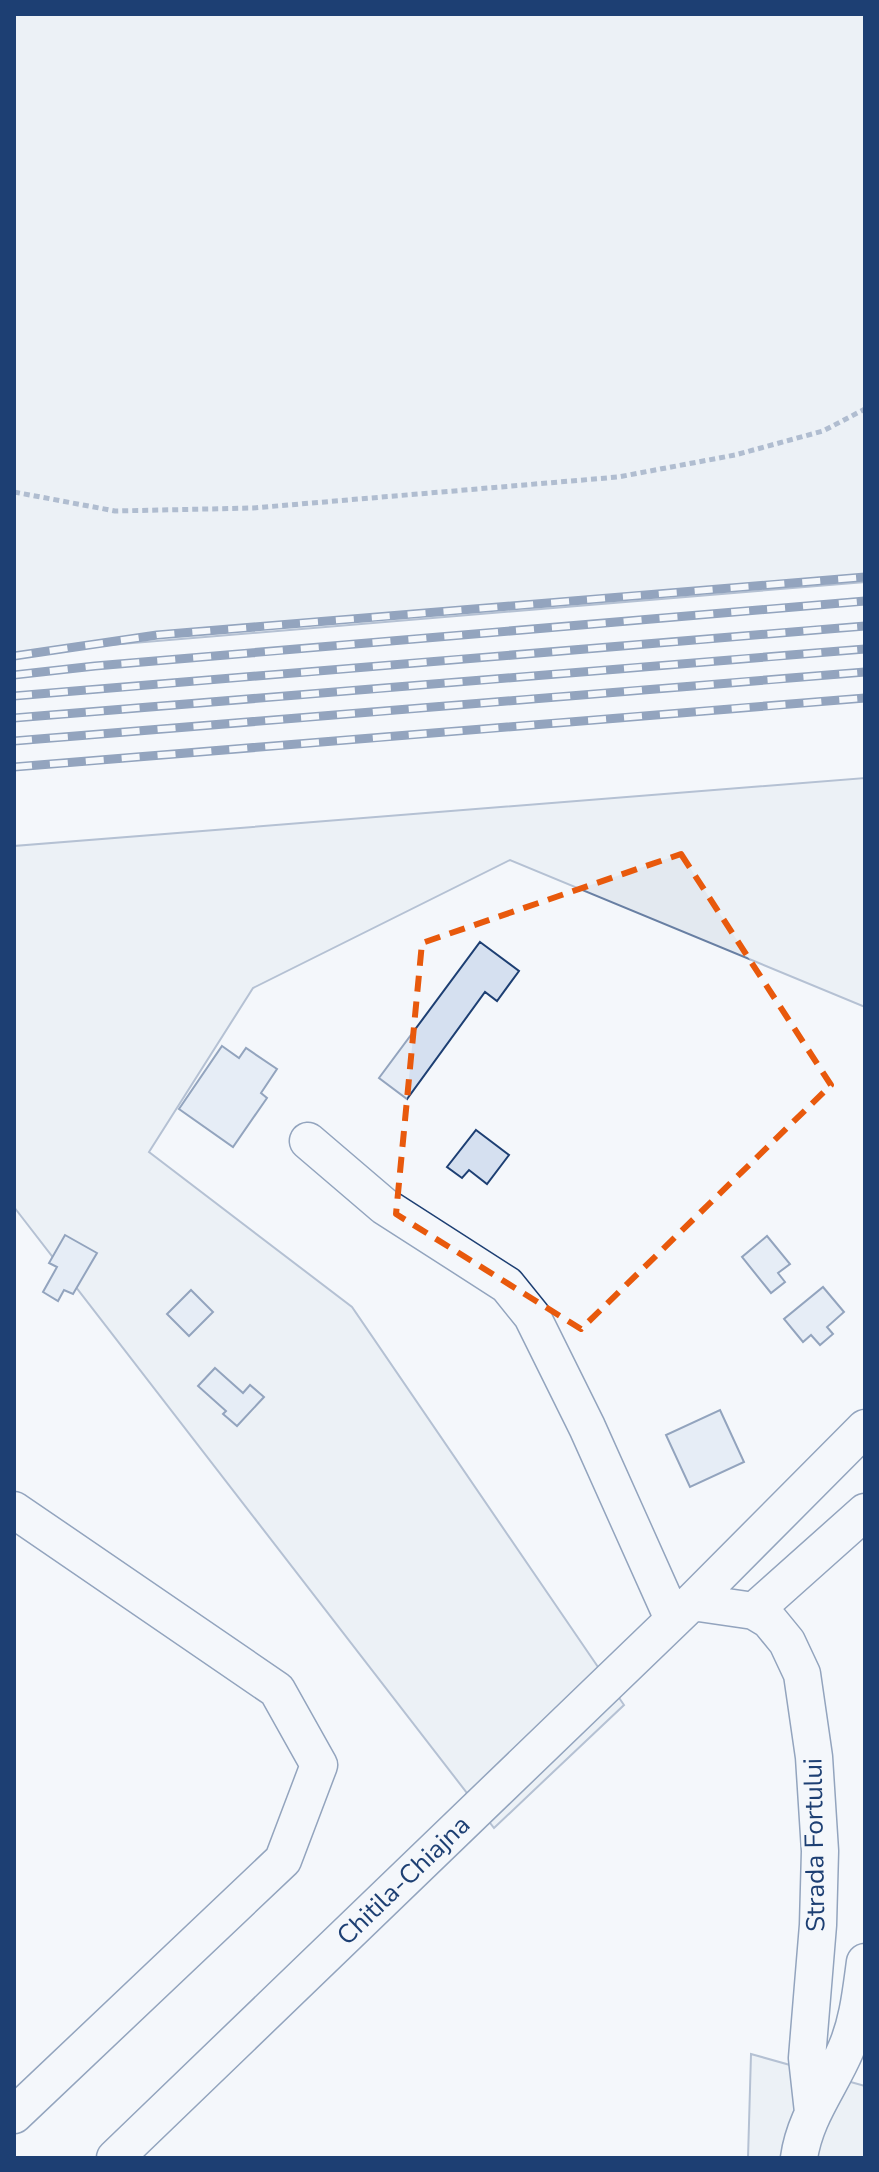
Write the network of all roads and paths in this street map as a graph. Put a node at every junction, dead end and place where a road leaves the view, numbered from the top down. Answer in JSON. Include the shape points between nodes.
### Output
{"nodes":[{"id":1,"x":865,"y":409,"type":"edge"},
{"id":2,"x":14,"y":492,"type":"edge"},
{"id":3,"x":308,"y":1141,"type":"dead end"},
{"id":4,"x":865,"y":1428,"type":"edge"},
{"id":5,"x":14,"y":1510,"type":"edge"},
{"id":6,"x":865,"y":1512,"type":"edge"},
{"id":7,"x":682,"y":1611,"type":"junction"},
{"id":8,"x":754,"y":1611,"type":"junction"},
{"id":9,"x":865,"y":1962,"type":"edge"},
{"id":10,"x":813,"y":2112,"type":"junction"},
{"id":11,"x":14,"y":2115,"type":"edge"},
{"id":12,"x":115,"y":2158,"type":"edge"},
{"id":13,"x":799,"y":2158,"type":"edge"}],
"edges":[{"from":1,"to":2,"type":"path","via":[[823,431],[735,455],[618,477],[238,509],[115,511]]},
{"from":3,"to":7,"type":"street","via":[[384,1206],[507,1285],[532,1316]]},
{"from":4,"to":7,"type":"street","name":"Chitila-Chiajna"},
{"from":5,"to":11,"type":"street","via":[[277,1690],[319,1765],[283,1860]]},
{"from":6,"to":8,"type":"street"},
{"from":7,"to":8,"type":"street"},
{"from":7,"to":12,"type":"street","name":"Chitila-Chiajna"},
{"from":8,"to":10,"type":"street","name":"Strada Fortului","via":[[787,1642],[802,1674],[814,1757],[820,1851],[807,2058]]},
{"from":9,"to":10,"type":"street","via":[[848,2044]]},
{"from":10,"to":13,"type":"street","name":"Strada Fortului"}]}
